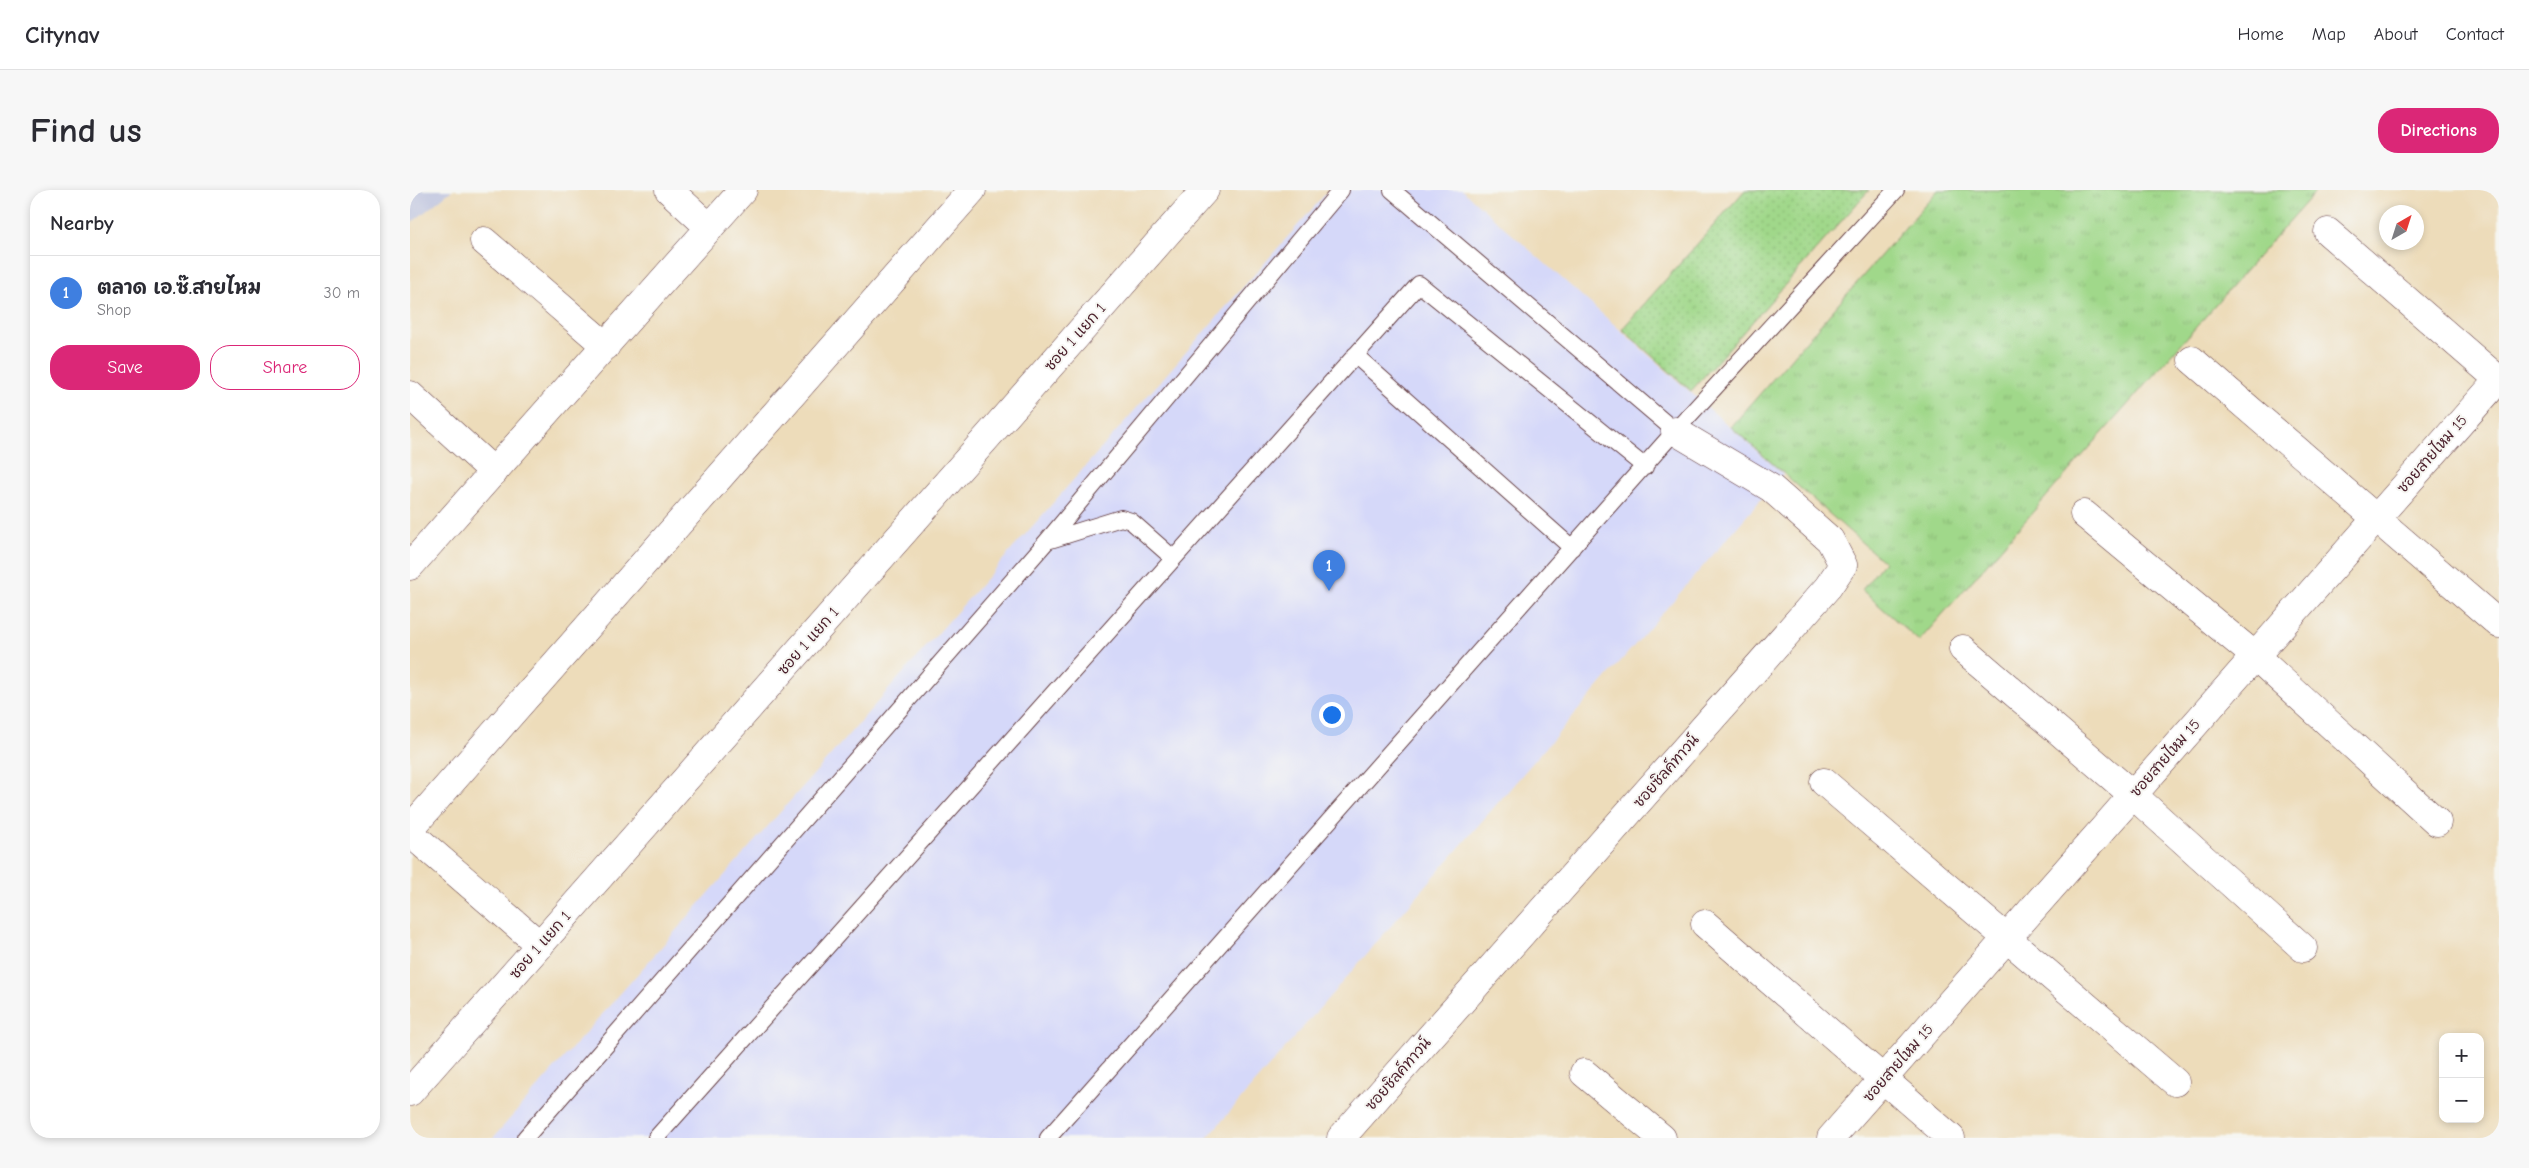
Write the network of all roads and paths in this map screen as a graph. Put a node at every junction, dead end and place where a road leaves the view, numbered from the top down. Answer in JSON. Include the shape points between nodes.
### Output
{"nodes":[{"id":1,"x":669,"y":190,"type":"edge"},
{"id":2,"x":743,"y":190,"type":"edge"},
{"id":3,"x":972,"y":190,"type":"edge"},
{"id":4,"x":1205,"y":190,"type":"edge"},
{"id":5,"x":1341,"y":190,"type":"edge"},
{"id":6,"x":1392,"y":190,"type":"edge"},
{"id":7,"x":1896,"y":190,"type":"edge"},
{"id":8,"x":710,"y":228,"type":"junction"},
{"id":9,"x":2328,"y":232,"type":"dead end"},
{"id":10,"x":484,"y":241,"type":"dead end"},
{"id":11,"x":606,"y":346,"type":"junction"},
{"id":12,"x":1355,"y":355,"type":"junction"},
{"id":13,"x":2192,"y":360,"type":"dead end"},
{"id":14,"x":2499,"y":380,"type":"edge"},
{"id":15,"x":410,"y":395,"type":"edge"},
{"id":16,"x":1676,"y":431,"type":"junction"},
{"id":17,"x":1645,"y":467,"type":"junction"},
{"id":18,"x":494,"y":472,"type":"junction"},
{"id":19,"x":2084,"y":514,"type":"dead end"},
{"id":20,"x":2377,"y":517,"type":"junction"},
{"id":21,"x":1047,"y":541,"type":"junction"},
{"id":22,"x":1572,"y":548,"type":"junction"},
{"id":23,"x":1173,"y":558,"type":"junction"},
{"id":24,"x":410,"y":566,"type":"edge"},
{"id":25,"x":2499,"y":624,"type":"edge"},
{"id":26,"x":1963,"y":649,"type":"dead end"},
{"id":27,"x":2255,"y":656,"type":"junction"},
{"id":28,"x":1824,"y":782,"type":"dead end"},
{"id":29,"x":2132,"y":795,"type":"junction"},
{"id":30,"x":2437,"y":822,"type":"dead end"},
{"id":31,"x":410,"y":829,"type":"edge"},
{"id":32,"x":410,"y":833,"type":"edge"},
{"id":33,"x":1705,"y":924,"type":"dead end"},
{"id":34,"x":2008,"y":937,"type":"junction"},
{"id":35,"x":540,"y":945,"type":"junction"},
{"id":36,"x":2304,"y":948,"type":"dead end"},
{"id":37,"x":1584,"y":1072,"type":"dead end"},
{"id":38,"x":1883,"y":1079,"type":"junction"},
{"id":39,"x":2175,"y":1082,"type":"dead end"},
{"id":40,"x":410,"y":1092,"type":"edge"},
{"id":41,"x":525,"y":1138,"type":"edge"},
{"id":42,"x":656,"y":1138,"type":"edge"},
{"id":43,"x":1048,"y":1138,"type":"edge"},
{"id":44,"x":1341,"y":1138,"type":"edge"},
{"id":45,"x":1662,"y":1138,"type":"edge"},
{"id":46,"x":1831,"y":1138,"type":"edge"},
{"id":47,"x":1951,"y":1138,"type":"edge"}],
"edges":[{"from":1,"to":8,"type":"street"},
{"from":2,"to":8,"type":"street"},
{"from":3,"to":31,"type":"street"},
{"from":4,"to":35,"type":"street","name":"ซอย 1 แยก 1"},
{"from":5,"to":21,"type":"lane"},
{"from":6,"to":16,"type":"lane"},
{"from":7,"to":16,"type":"lane"},
{"from":8,"to":11,"type":"street"},
{"from":9,"to":14,"type":"street"},
{"from":10,"to":11,"type":"street"},
{"from":11,"to":18,"type":"street"},
{"from":12,"to":17,"type":"lane","via":[[1418,284]]},
{"from":12,"to":22,"type":"lane"},
{"from":12,"to":23,"type":"lane"},
{"from":13,"to":20,"type":"street"},
{"from":14,"to":20,"type":"street","name":"ซอยสายไหม 15"},
{"from":15,"to":18,"type":"street"},
{"from":16,"to":17,"type":"lane"},
{"from":16,"to":44,"type":"street","name":"ซอยซิลค์ทาวน์","via":[[1771,488],[1830,540],[1843,565],[1815,602]]},
{"from":17,"to":22,"type":"lane"},
{"from":18,"to":24,"type":"street"},
{"from":19,"to":27,"type":"street"},
{"from":20,"to":25,"type":"street"},
{"from":20,"to":27,"type":"street","name":"ซอยสายไหม 15"},
{"from":21,"to":23,"type":"lane","via":[[1121,518],[1131,521]]},
{"from":21,"to":41,"type":"lane"},
{"from":22,"to":43,"type":"lane"},
{"from":23,"to":42,"type":"lane"},
{"from":26,"to":29,"type":"street"},
{"from":27,"to":29,"type":"street","name":"ซอยสายไหม 15"},
{"from":27,"to":30,"type":"street"},
{"from":28,"to":34,"type":"street"},
{"from":29,"to":34,"type":"street","name":"ซอยสายไหม 15"},
{"from":29,"to":36,"type":"street"},
{"from":32,"to":35,"type":"street"},
{"from":33,"to":38,"type":"street"},
{"from":34,"to":38,"type":"street","name":"ซอยสายไหม 15"},
{"from":34,"to":39,"type":"street"},
{"from":35,"to":40,"type":"street","name":"ซอย 1 แยก 1"},
{"from":37,"to":45,"type":"street"},
{"from":38,"to":46,"type":"street","name":"ซอยสายไหม 15"},
{"from":38,"to":47,"type":"street"}]}
